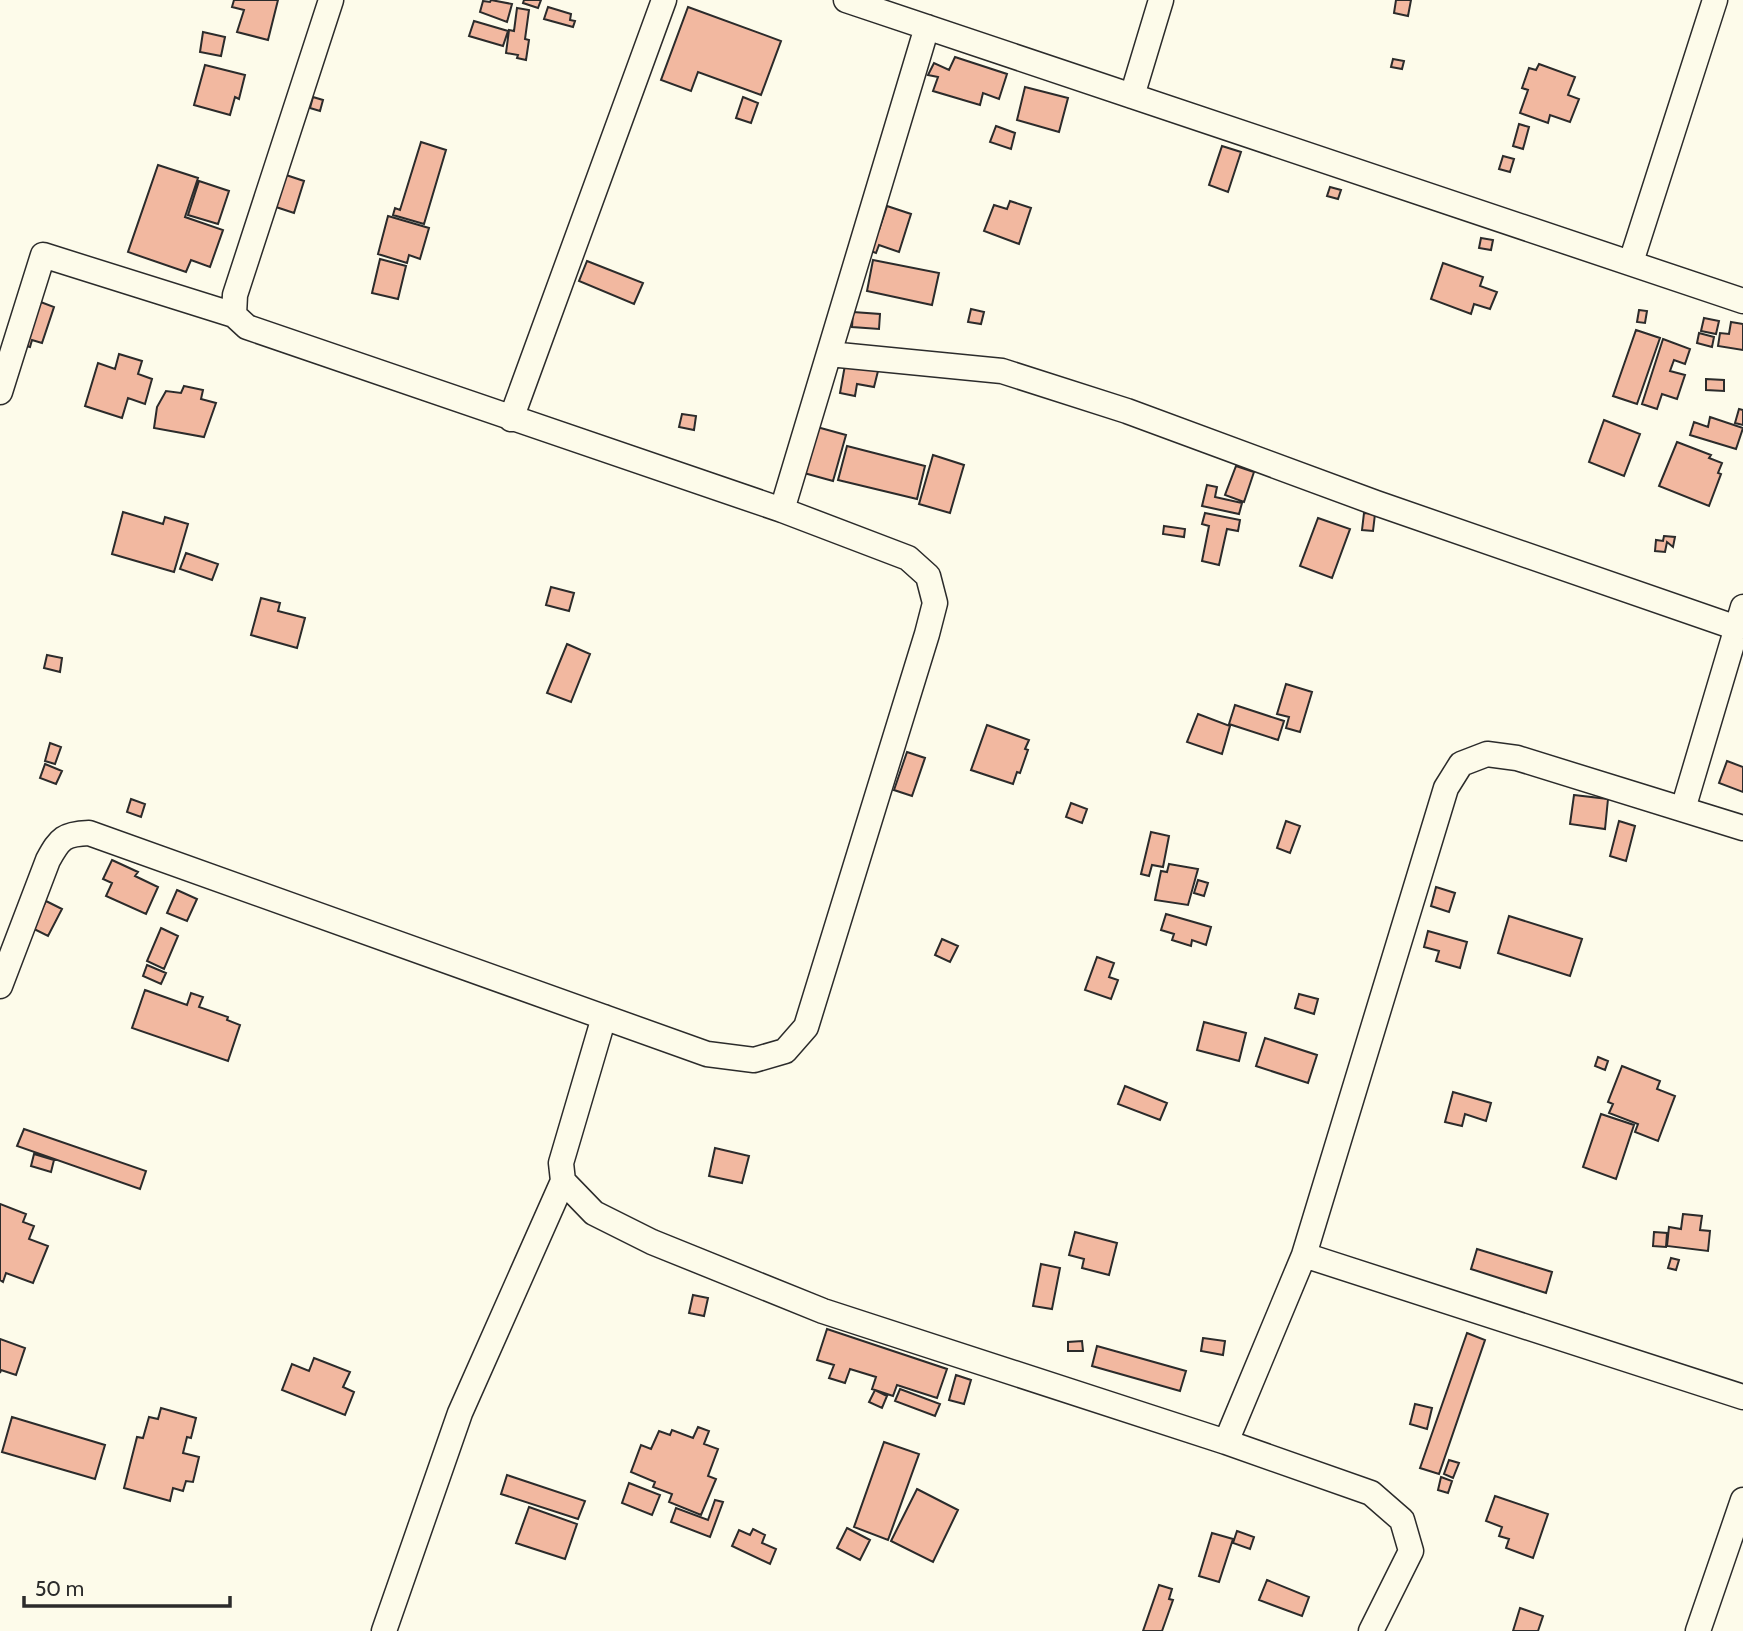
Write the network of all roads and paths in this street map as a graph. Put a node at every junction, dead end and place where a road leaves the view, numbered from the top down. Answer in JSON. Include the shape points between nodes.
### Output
{"nodes":[{"id":1,"x":331,"y":0,"type":"edge"},
{"id":2,"x":664,"y":0,"type":"edge"},
{"id":3,"x":846,"y":0,"type":"edge"},
{"id":4,"x":1161,"y":0,"type":"edge"},
{"id":5,"x":1715,"y":0,"type":"edge"},
{"id":6,"x":927,"y":27,"type":"junction"},
{"id":7,"x":1132,"y":96,"type":"junction"},
{"id":8,"x":1631,"y":262,"type":"junction"},
{"id":9,"x":1743,"y":301,"type":"edge"},
{"id":10,"x":234,"y":315,"type":"junction"},
{"id":11,"x":829,"y":354,"type":"junction"},
{"id":12,"x":0,"y":391,"type":"edge"},
{"id":13,"x":511,"y":419,"type":"junction"},
{"id":14,"x":782,"y":510,"type":"junction"},
{"id":15,"x":1740,"y":617,"type":"edge"},
{"id":16,"x":1683,"y":809,"type":"junction"},
{"id":17,"x":1743,"y":828,"type":"edge"},
{"id":18,"x":0,"y":986,"type":"edge"},
{"id":19,"x":604,"y":1017,"type":"junction"},
{"id":20,"x":563,"y":1181,"type":"junction"},
{"id":21,"x":1304,"y":1255,"type":"junction"},
{"id":22,"x":1743,"y":1397,"type":"edge"},
{"id":23,"x":1226,"y":1442,"type":"junction"},
{"id":24,"x":1743,"y":1500,"type":"edge"},
{"id":25,"x":384,"y":1631,"type":"edge"},
{"id":26,"x":1371,"y":1631,"type":"edge"},
{"id":27,"x":1698,"y":1631,"type":"edge"}],
"edges":[{"from":1,"to":10,"type":"street","via":[[235,295]]},
{"from":2,"to":13,"type":"street"},
{"from":3,"to":6,"type":"street"},
{"from":4,"to":7,"type":"street"},
{"from":5,"to":8,"type":"street"},
{"from":6,"to":7,"type":"street"},
{"from":6,"to":11,"type":"street"},
{"from":7,"to":8,"type":"street"},
{"from":8,"to":9,"type":"street"},
{"from":10,"to":12,"type":"street","via":[[43,255]]},
{"from":10,"to":13,"type":"street","via":[[247,327]]},
{"from":11,"to":14,"type":"street"},
{"from":11,"to":15,"type":"street","via":[[1002,371],[1127,411],[1376,503]]},
{"from":13,"to":14,"type":"street"},
{"from":14,"to":19,"type":"street","via":[[908,558],[929,576],[935,603],[806,1027],[785,1051],[754,1060],[707,1054]]},
{"from":15,"to":16,"type":"street"},
{"from":16,"to":17,"type":"street"},
{"from":16,"to":21,"type":"street","via":[[1517,758],[1487,754],[1461,764],[1446,788]]},
{"from":18,"to":19,"type":"street","via":[[56,845],[71,833],[89,833]]},
{"from":19,"to":20,"type":"street","via":[[561,1163]]},
{"from":20,"to":23,"type":"street","via":[[594,1213],[652,1242],[823,1311]]},
{"from":20,"to":25,"type":"street","via":[[460,1413]]},
{"from":21,"to":22,"type":"street"},
{"from":21,"to":23,"type":"street"},
{"from":23,"to":26,"type":"street","via":[[1370,1493],[1402,1520],[1412,1552]]},
{"from":24,"to":27,"type":"street"}]}
